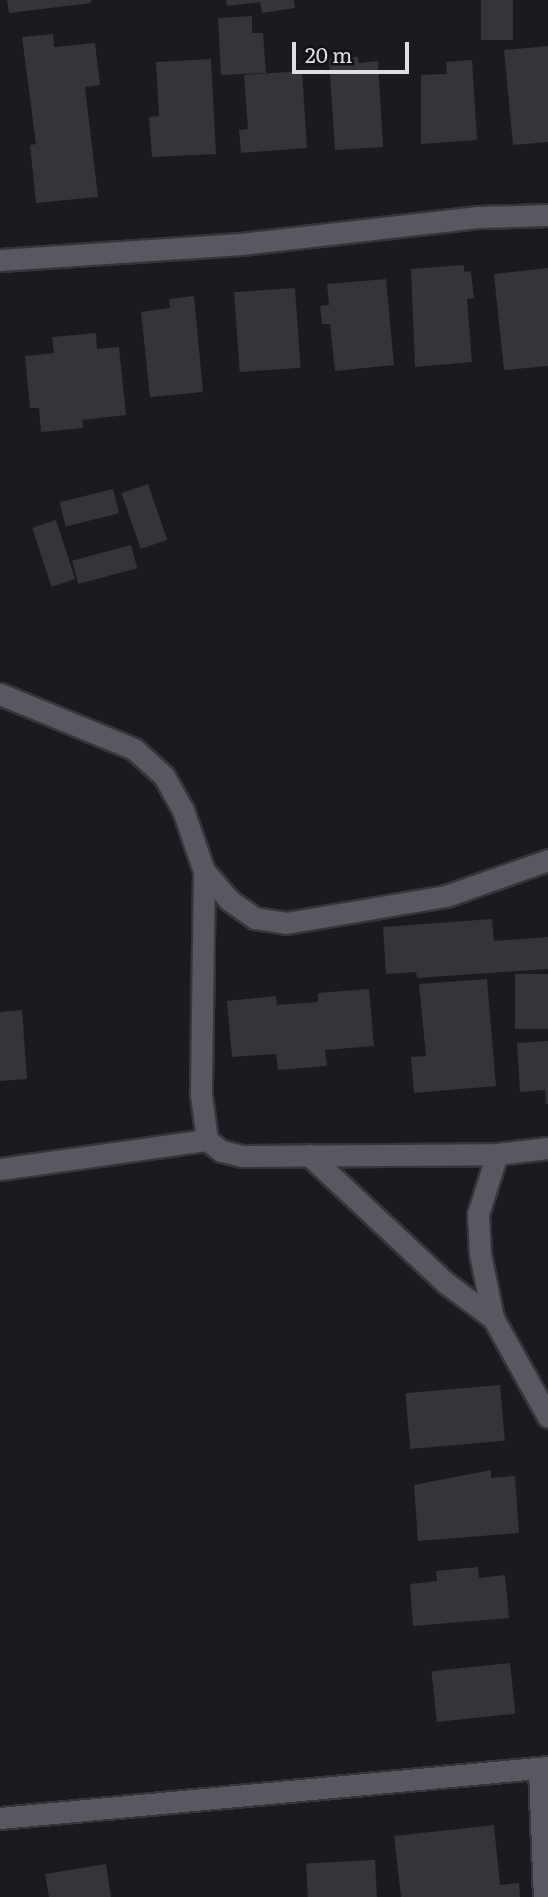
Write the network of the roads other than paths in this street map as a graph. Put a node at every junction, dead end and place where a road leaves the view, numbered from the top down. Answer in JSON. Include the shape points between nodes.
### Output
{"nodes":[{"id":1,"x":548,"y":215,"type":"edge"},
{"id":2,"x":0,"y":260,"type":"edge"},
{"id":3,"x":0,"y":694,"type":"edge"},
{"id":4,"x":548,"y":860,"type":"edge"},
{"id":5,"x":204,"y":871,"type":"junction"},
{"id":6,"x":207,"y":1140,"type":"junction"},
{"id":7,"x":548,"y":1148,"type":"edge"},
{"id":8,"x":497,"y":1154,"type":"junction"},
{"id":9,"x":309,"y":1155,"type":"junction"},
{"id":10,"x":0,"y":1169,"type":"edge"},
{"id":11,"x":493,"y":1318,"type":"junction"},
{"id":12,"x":548,"y":1417,"type":"edge"},
{"id":13,"x":543,"y":1768,"type":"edge"},
{"id":14,"x":0,"y":1818,"type":"edge"},
{"id":15,"x":544,"y":1897,"type":"edge"}],
"edges":[{"from":1,"to":2,"type":"street","via":[[478,217],[241,244]]},
{"from":3,"to":5,"type":"street","via":[[134,749],[164,776]]},
{"from":4,"to":5,"type":"street","via":[[446,897],[285,923],[255,918],[229,900]]},
{"from":5,"to":6,"type":"street","via":[[201,1095]]},
{"from":6,"to":9,"type":"street","via":[[221,1151],[242,1156]]},
{"from":6,"to":10,"type":"street"},
{"from":7,"to":8,"type":"street"},
{"from":8,"to":9,"type":"street"},
{"from":8,"to":11,"type":"street","via":[[478,1214]]},
{"from":9,"to":11,"type":"street","via":[[446,1283]]},
{"from":11,"to":12,"type":"street"},
{"from":13,"to":14,"type":"street"},
{"from":13,"to":15,"type":"street"}]}
